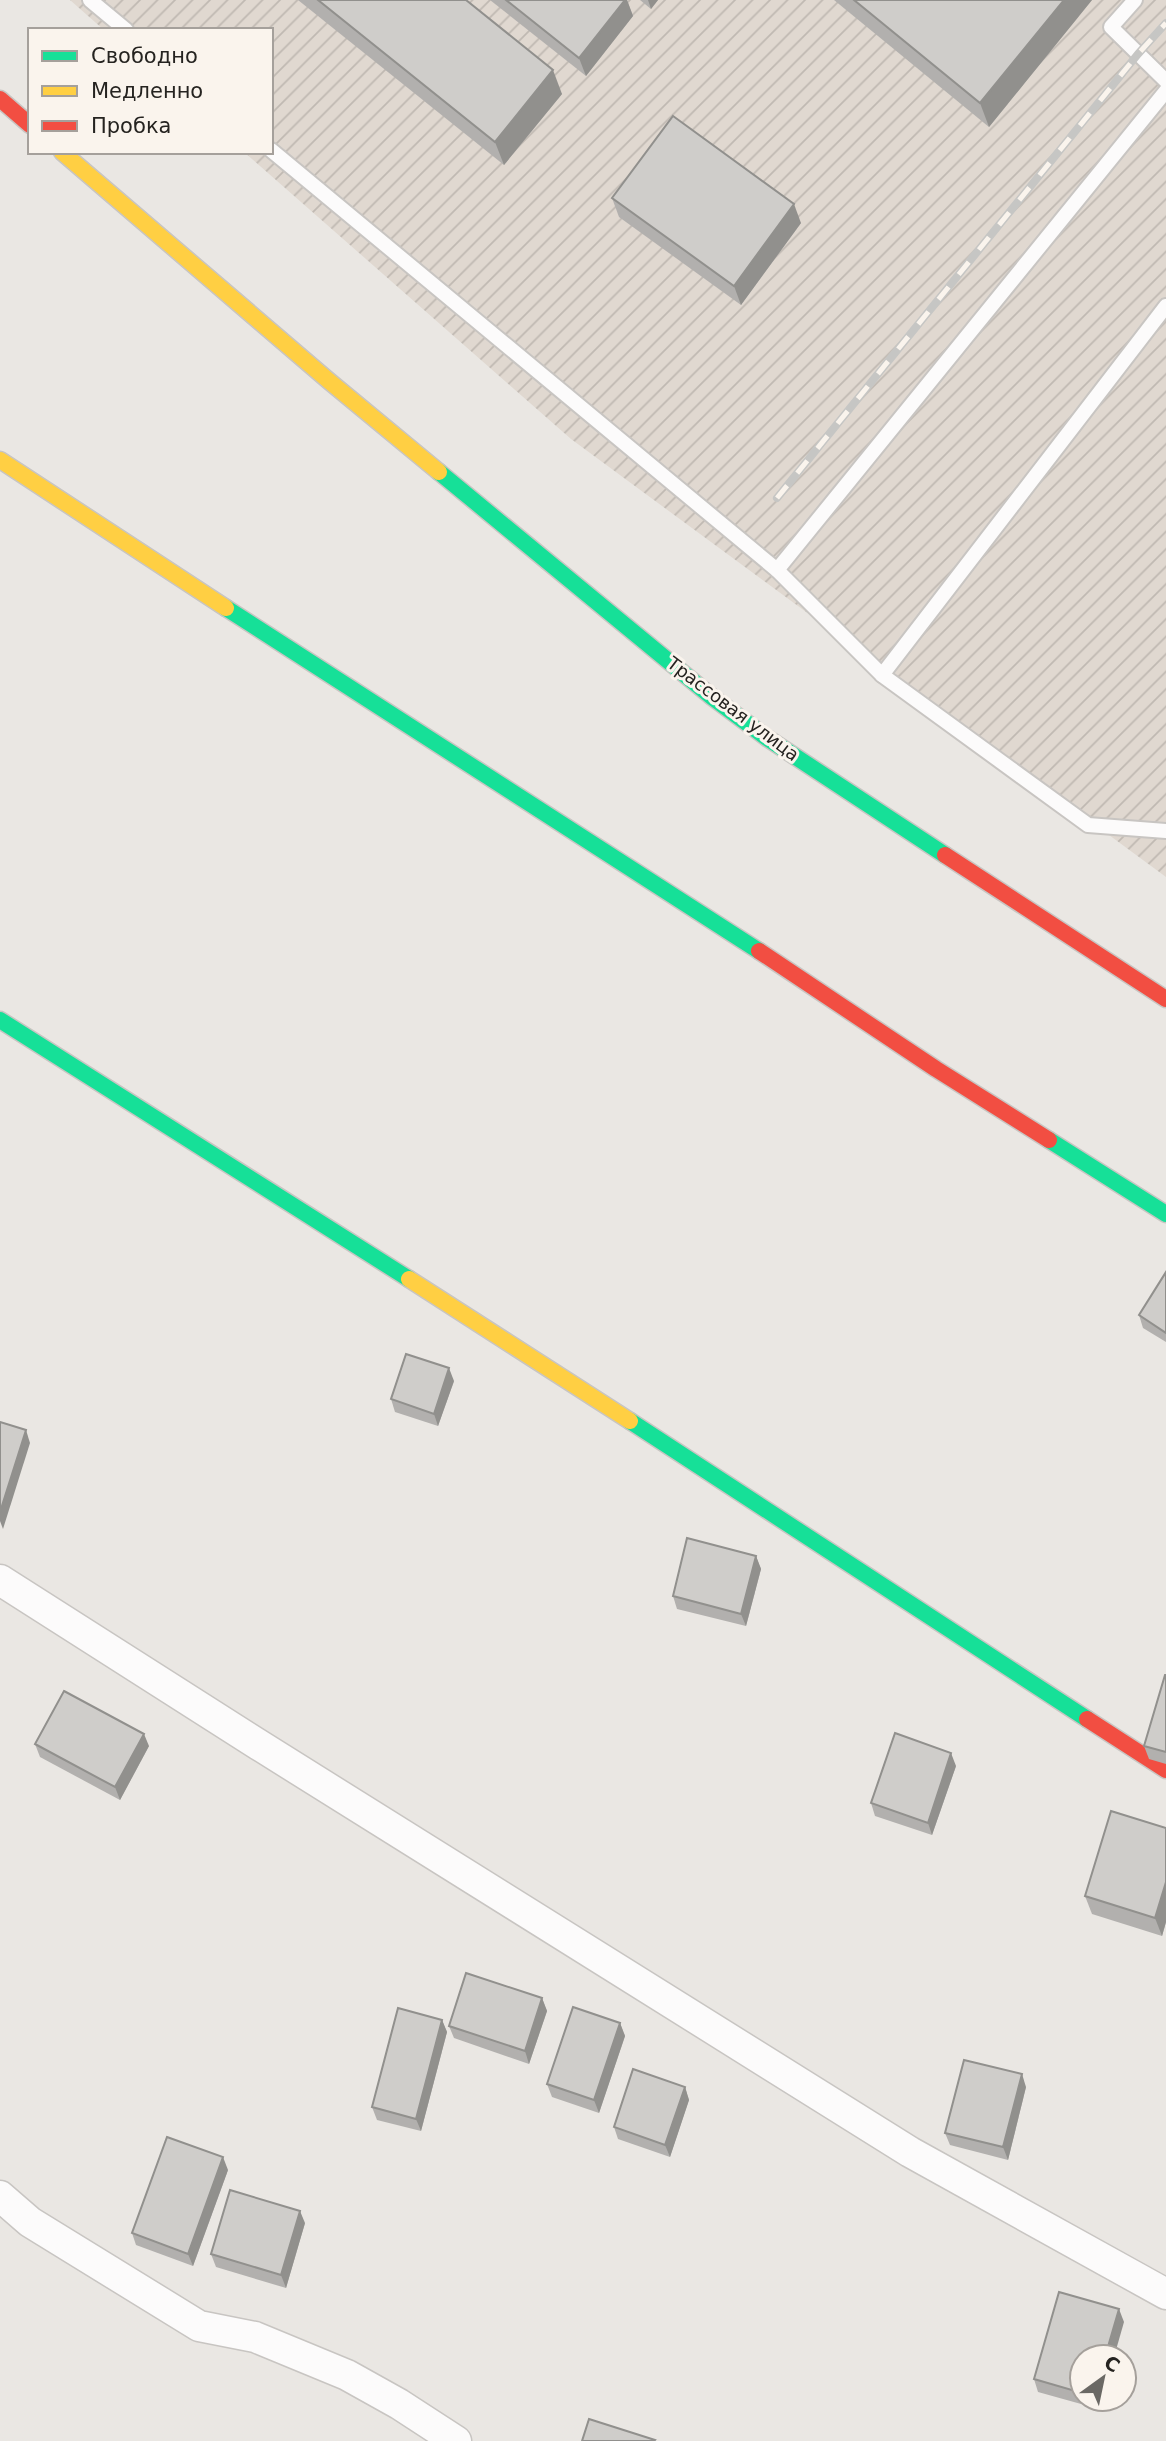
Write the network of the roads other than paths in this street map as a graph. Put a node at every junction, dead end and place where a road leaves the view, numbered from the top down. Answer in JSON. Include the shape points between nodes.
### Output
{"nodes":[{"id":1,"x":90,"y":0,"type":"edge"},
{"id":2,"x":1135,"y":0,"type":"edge"},
{"id":3,"x":124,"y":28,"type":"edge"},
{"id":4,"x":1166,"y":81,"type":"edge"},
{"id":5,"x":1166,"y":91,"type":"edge"},
{"id":6,"x":0,"y":99,"type":"edge"},
{"id":7,"x":28,"y":123,"type":"edge"},
{"id":8,"x":273,"y":152,"type":"edge"},
{"id":9,"x":64,"y":154,"type":"edge"},
{"id":10,"x":1166,"y":306,"type":"edge"},
{"id":11,"x":0,"y":460,"type":"edge"},
{"id":12,"x":777,"y":570,"type":"junction"},
{"id":13,"x":882,"y":675,"type":"junction"},
{"id":14,"x":1166,"y":831,"type":"edge"},
{"id":15,"x":1166,"y":999,"type":"edge"},
{"id":16,"x":0,"y":1020,"type":"edge"},
{"id":17,"x":1166,"y":1214,"type":"edge"},
{"id":18,"x":0,"y":1580,"type":"edge"},
{"id":19,"x":1166,"y":1770,"type":"edge"},
{"id":20,"x":0,"y":2196,"type":"edge"},
{"id":21,"x":1166,"y":2294,"type":"edge"},
{"id":22,"x":456,"y":2441,"type":"edge"}],
"edges":[{"from":1,"to":3,"type":"lane"},
{"from":2,"to":4,"type":"lane","via":[[1111,27]]},
{"from":5,"to":12,"type":"lane"},
{"from":6,"to":7,"type":"street"},
{"from":8,"to":12,"type":"lane"},
{"from":9,"to":15,"type":"street","name":"Трассовая улица","via":[[329,381],[712,697],[767,738]]},
{"from":10,"to":13,"type":"lane"},
{"from":11,"to":17,"type":"street"},
{"from":12,"to":13,"type":"lane"},
{"from":13,"to":14,"type":"lane","via":[[1088,825]]},
{"from":16,"to":19,"type":"street","via":[[515,1346]]},
{"from":18,"to":21,"type":"street","via":[[910,2152]]},
{"from":20,"to":22,"type":"street","via":[[30,2222],[199,2326],[255,2337],[347,2375]]}]}
